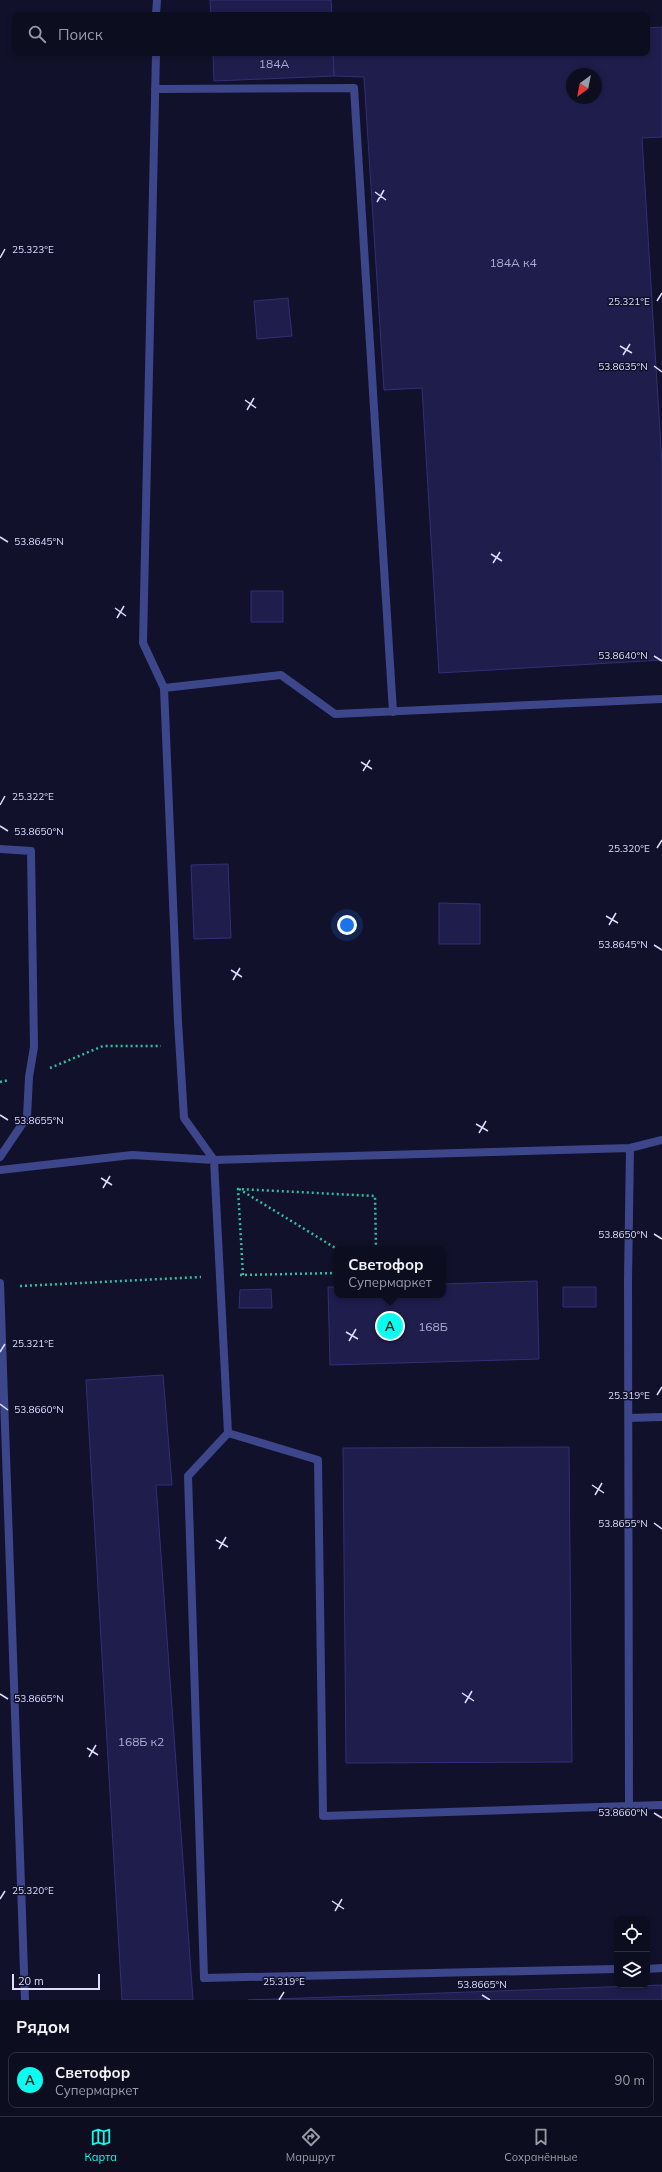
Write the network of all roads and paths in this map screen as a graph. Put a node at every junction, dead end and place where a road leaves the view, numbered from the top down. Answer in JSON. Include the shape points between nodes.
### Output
{"nodes":[{"id":1,"x":157,"y":0,"type":"edge"},
{"id":2,"x":156,"y":12,"type":"edge"},
{"id":3,"x":156,"y":56,"type":"edge"},
{"id":4,"x":155,"y":89,"type":"junction"},
{"id":5,"x":164,"y":688,"type":"junction"},
{"id":6,"x":662,"y":699,"type":"edge"},
{"id":7,"x":393,"y":712,"type":"junction"},
{"id":8,"x":0,"y":849,"type":"edge"},
{"id":9,"x":179,"y":1046,"type":"junction"},
{"id":10,"x":29,"y":1077,"type":"junction"},
{"id":11,"x":662,"y":1140,"type":"edge"},
{"id":12,"x":630,"y":1148,"type":"junction"},
{"id":13,"x":0,"y":1157,"type":"edge"},
{"id":14,"x":214,"y":1160,"type":"junction"},
{"id":15,"x":0,"y":1170,"type":"edge"},
{"id":16,"x":238,"y":1189,"type":"junction"},
{"id":17,"x":376,"y":1246,"type":"edge"},
{"id":18,"x":334,"y":1247,"type":"edge"},
{"id":19,"x":334,"y":1273,"type":"edge"},
{"id":20,"x":243,"y":1275,"type":"junction"},
{"id":21,"x":220,"y":1276,"type":"junction"},
{"id":22,"x":0,"y":1283,"type":"edge"},
{"id":23,"x":0,"y":1286,"type":"edge"},
{"id":24,"x":662,"y":1417,"type":"edge"},
{"id":25,"x":629,"y":1418,"type":"junction"},
{"id":26,"x":228,"y":1433,"type":"junction"},
{"id":27,"x":662,"y":1805,"type":"edge"},
{"id":28,"x":629,"y":1806,"type":"junction"},
{"id":29,"x":662,"y":1968,"type":"edge"},
{"id":30,"x":614,"y":1969,"type":"edge"},
{"id":31,"x":650,"y":1969,"type":"edge"},
{"id":32,"x":25,"y":2000,"type":"edge"}],
"edges":[{"from":1,"to":2,"type":"street"},
{"from":3,"to":4,"type":"street"},
{"from":4,"to":5,"type":"street","via":[[143,643]]},
{"from":4,"to":7,"type":"street","via":[[354,88]]},
{"from":5,"to":7,"type":"street","via":[[281,675],[334,714]]},
{"from":5,"to":9,"type":"street"},
{"from":6,"to":7,"type":"street"},
{"from":8,"to":10,"type":"street","via":[[31,851],[34,1047]]},
{"from":9,"to":10,"type":"path","via":[[103,1046]]},
{"from":9,"to":14,"type":"street","via":[[184,1118]]},
{"from":10,"to":13,"type":"street","via":[[27,1117]]},
{"from":11,"to":12,"type":"street"},
{"from":12,"to":14,"type":"street"},
{"from":12,"to":25,"type":"street"},
{"from":14,"to":15,"type":"street","via":[[132,1155]]},
{"from":14,"to":21,"type":"street"},
{"from":16,"to":17,"type":"path","via":[[375,1196]]},
{"from":16,"to":18,"type":"path"},
{"from":16,"to":20,"type":"path"},
{"from":19,"to":20,"type":"path"},
{"from":20,"to":21,"type":"path"},
{"from":21,"to":23,"type":"path"},
{"from":21,"to":26,"type":"street"},
{"from":22,"to":23,"type":"street"},
{"from":23,"to":32,"type":"street"},
{"from":24,"to":25,"type":"street"},
{"from":25,"to":28,"type":"street"},
{"from":26,"to":28,"type":"street","via":[[318,1460],[323,1816]]},
{"from":26,"to":30,"type":"street","via":[[188,1476],[204,1978]]},
{"from":27,"to":28,"type":"street"},
{"from":29,"to":31,"type":"street"}]}
